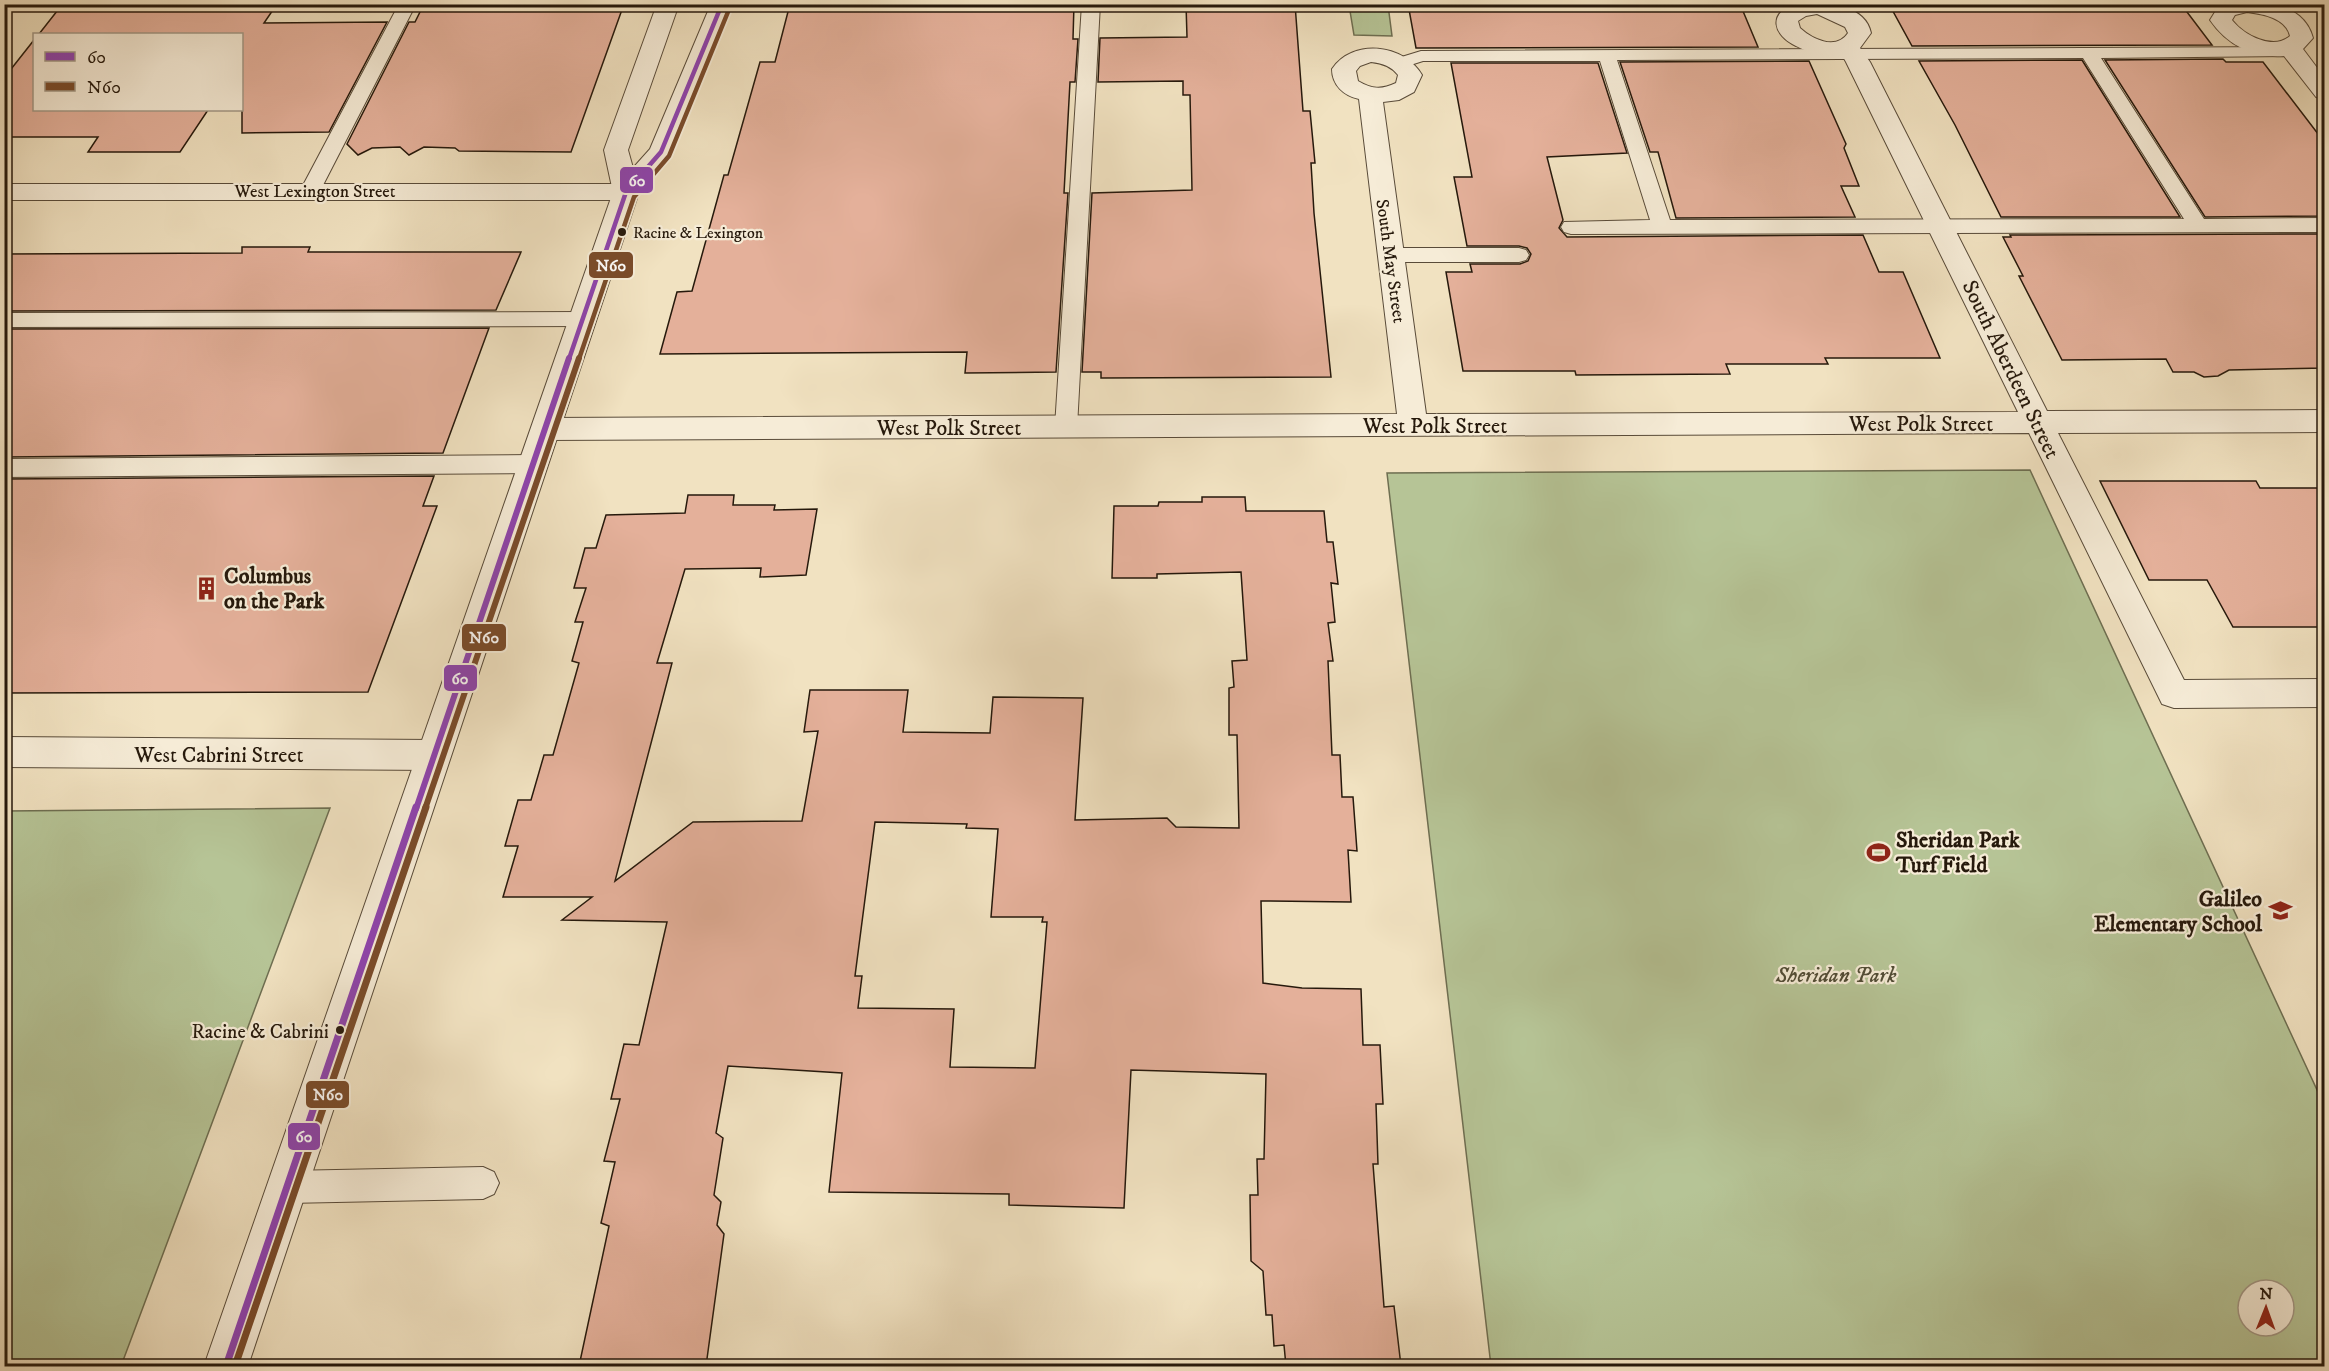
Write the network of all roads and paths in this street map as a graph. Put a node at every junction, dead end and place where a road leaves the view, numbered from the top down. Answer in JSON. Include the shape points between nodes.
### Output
{"nodes":[{"id":1,"x":408,"y":4,"type":"edge"},
{"id":2,"x":668,"y":4,"type":"edge"},
{"id":3,"x":722,"y":4,"type":"edge"},
{"id":4,"x":1091,"y":4,"type":"edge"},
{"id":5,"x":1850,"y":50,"type":"junction"},
{"id":6,"x":2291,"y":50,"type":"joint"},
{"id":7,"x":2089,"y":54,"type":"junction"},
{"id":8,"x":1607,"y":56,"type":"junction"},
{"id":9,"x":1401,"y":63,"type":"junction"},
{"id":10,"x":2325,"y":92,"type":"edge"},
{"id":11,"x":1370,"y":96,"type":"junction"},
{"id":12,"x":4,"y":192,"type":"edge"},
{"id":13,"x":310,"y":192,"type":"junction"},
{"id":14,"x":626,"y":192,"type":"junction"},
{"id":15,"x":2198,"y":225,"type":"junction"},
{"id":16,"x":2325,"y":225,"type":"edge"},
{"id":17,"x":1662,"y":226,"type":"junction"},
{"id":18,"x":1941,"y":226,"type":"junction"},
{"id":19,"x":1571,"y":227,"type":"dead end"},
{"id":20,"x":1390,"y":255,"type":"junction"},
{"id":21,"x":1519,"y":255,"type":"dead end"},
{"id":22,"x":583,"y":319,"type":"junction"},
{"id":23,"x":4,"y":320,"type":"edge"},
{"id":24,"x":2325,"y":421,"type":"edge"},
{"id":25,"x":2038,"y":422,"type":"junction"},
{"id":26,"x":1413,"y":425,"type":"junction"},
{"id":27,"x":1066,"y":427,"type":"junction"},
{"id":28,"x":545,"y":429,"type":"junction"},
{"id":29,"x":533,"y":464,"type":"junction"},
{"id":30,"x":4,"y":468,"type":"edge"},
{"id":31,"x":2325,"y":693,"type":"edge"},
{"id":32,"x":4,"y":752,"type":"edge"},
{"id":33,"x":434,"y":755,"type":"junction"},
{"id":34,"x":483,"y":1183,"type":"dead end"},
{"id":35,"x":287,"y":1187,"type":"junction"},
{"id":36,"x":226,"y":1366,"type":"edge"}],
"edges":[{"from":1,"to":13,"type":"lane"},
{"from":2,"to":14,"type":"street","via":[[616,150]]},
{"from":3,"to":14,"type":"street","via":[[661,152]]},
{"from":4,"to":27,"type":"lane"},
{"from":5,"to":7,"type":"lane"},
{"from":5,"to":8,"type":"lane"},
{"from":5,"to":18,"type":"street","name":"South Aberdeen Street"},
{"from":6,"to":7,"type":"lane"},
{"from":6,"to":10,"type":"street"},
{"from":7,"to":15,"type":"lane"},
{"from":8,"to":9,"type":"lane","via":[[1421,56]]},
{"from":8,"to":17,"type":"lane"},
{"from":9,"to":11,"type":"street","via":[[1410,75],[1406,87],[1391,95]]},
{"from":9,"to":11,"type":"street","via":[[1369,55],[1349,62],[1342,74],[1344,81],[1350,88]]},
{"from":11,"to":20,"type":"street","name":"South May Street"},
{"from":12,"to":13,"type":"street","name":"West Lexington Street"},
{"from":13,"to":14,"type":"street","name":"West Lexington Street"},
{"from":14,"to":22,"type":"street"},
{"from":15,"to":16,"type":"lane"},
{"from":15,"to":18,"type":"lane"},
{"from":17,"to":18,"type":"lane"},
{"from":17,"to":19,"type":"lane"},
{"from":18,"to":25,"type":"street","name":"South Aberdeen Street"},
{"from":20,"to":21,"type":"lane"},
{"from":20,"to":26,"type":"street","name":"South May Street"},
{"from":22,"to":23,"type":"lane"},
{"from":22,"to":28,"type":"street"},
{"from":24,"to":25,"type":"street","name":"West Polk Street"},
{"from":25,"to":26,"type":"street","name":"West Polk Street"},
{"from":25,"to":31,"type":"street","name":"South Aberdeen Street","via":[[2174,694]]},
{"from":26,"to":27,"type":"street","name":"West Polk Street"},
{"from":27,"to":28,"type":"street","name":"West Polk Street"},
{"from":28,"to":29,"type":"street"},
{"from":29,"to":30,"type":"lane"},
{"from":29,"to":33,"type":"street"},
{"from":32,"to":33,"type":"street","name":"West Cabrini Street"},
{"from":33,"to":35,"type":"street"},
{"from":34,"to":35,"type":"lane"},
{"from":35,"to":36,"type":"street"}]}
